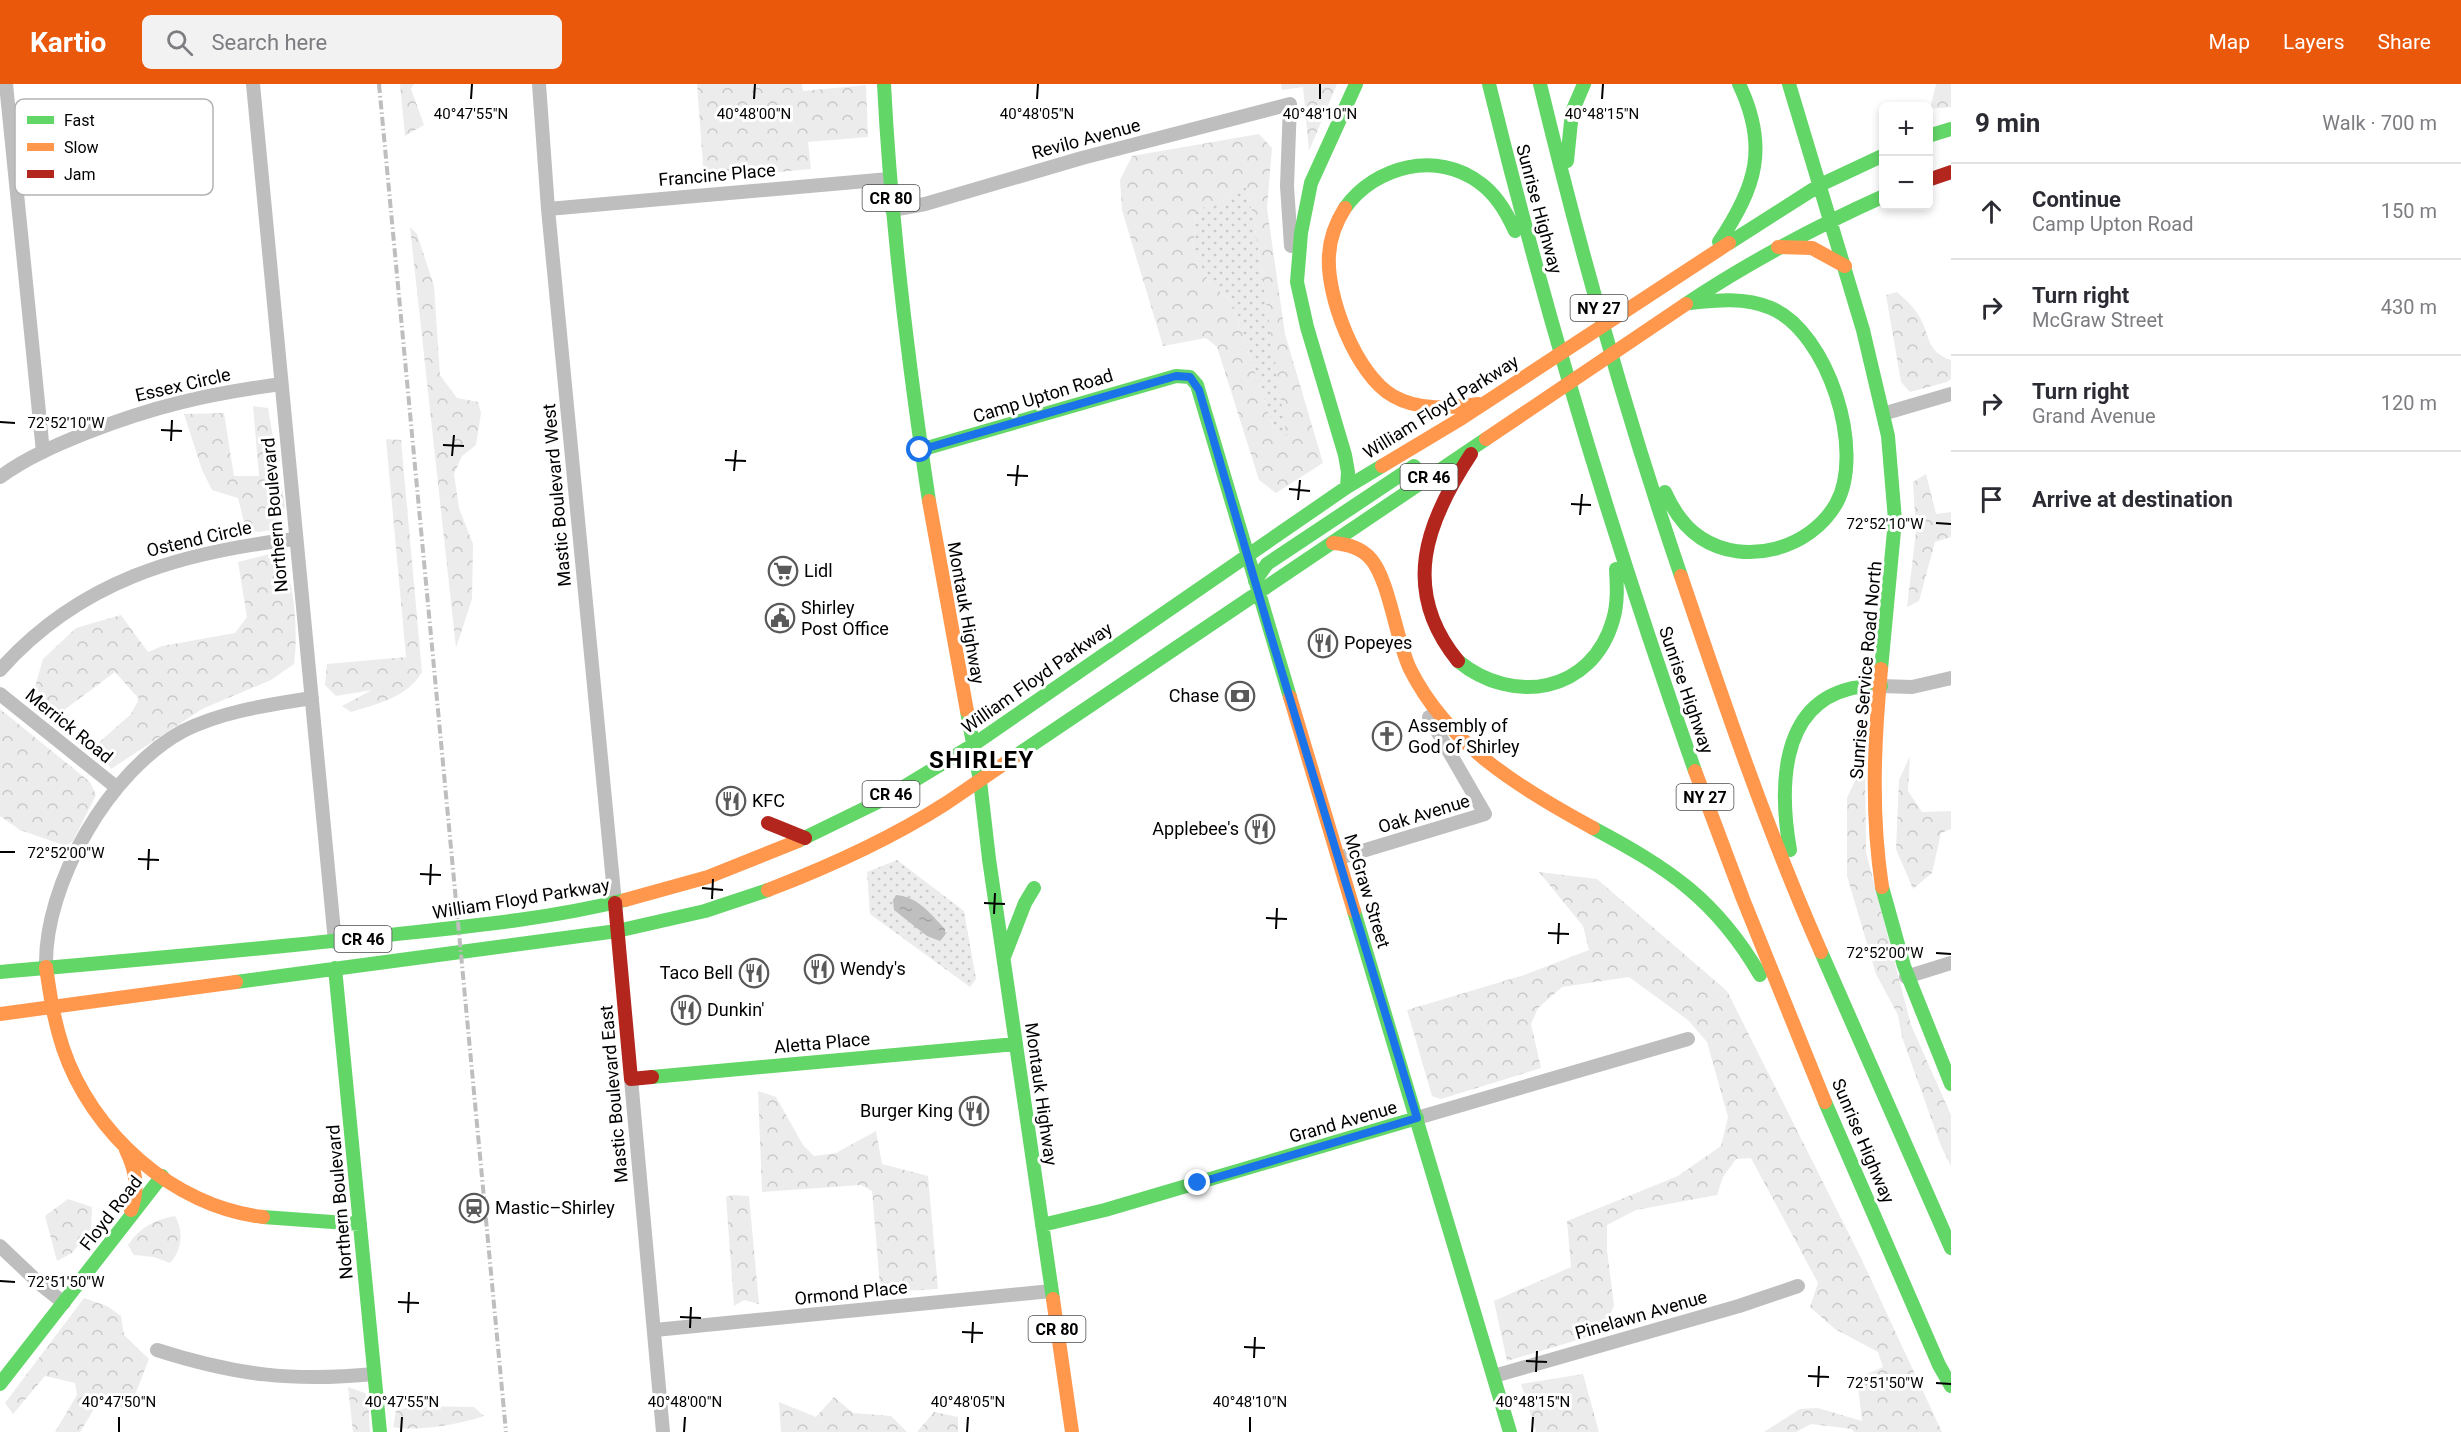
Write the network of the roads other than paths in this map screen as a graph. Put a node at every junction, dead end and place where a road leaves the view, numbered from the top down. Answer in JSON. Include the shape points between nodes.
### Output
{"nodes":[{"id":1,"x":6,"y":84,"type":"edge"},
{"id":2,"x":253,"y":84,"type":"edge"},
{"id":3,"x":539,"y":84,"type":"edge"},
{"id":4,"x":884,"y":84,"type":"edge"},
{"id":5,"x":1356,"y":84,"type":"edge"},
{"id":6,"x":1489,"y":84,"type":"edge"},
{"id":7,"x":1540,"y":84,"type":"edge"},
{"id":8,"x":1584,"y":84,"type":"edge"},
{"id":9,"x":1739,"y":84,"type":"edge"},
{"id":10,"x":1789,"y":84,"type":"edge"},
{"id":11,"x":1951,"y":129,"type":"edge"},
{"id":12,"x":1933,"y":135,"type":"edge"},
{"id":13,"x":1882,"y":156,"type":"edge"},
{"id":14,"x":15,"y":171,"type":"edge"},
{"id":15,"x":1951,"y":172,"type":"edge"},
{"id":16,"x":890,"y":179,"type":"junction"},
{"id":17,"x":1933,"y":179,"type":"edge"},
{"id":18,"x":1820,"y":186,"type":"junction"},
{"id":19,"x":1566,"y":192,"type":"junction"},
{"id":20,"x":17,"y":195,"type":"edge"},
{"id":21,"x":1879,"y":198,"type":"edge"},
{"id":22,"x":548,"y":209,"type":"junction"},
{"id":23,"x":892,"y":210,"type":"junction"},
{"id":24,"x":1831,"y":218,"type":"junction"},
{"id":25,"x":1777,"y":247,"type":"junction"},
{"id":26,"x":1711,"y":253,"type":"junction"},
{"id":27,"x":1845,"y":266,"type":"junction"},
{"id":28,"x":1297,"y":282,"type":"junction"},
{"id":29,"x":1544,"y":301,"type":"junction"},
{"id":30,"x":1689,"y":303,"type":"junction"},
{"id":31,"x":1176,"y":376,"type":"joint"},
{"id":32,"x":281,"y":384,"type":"junction"},
{"id":33,"x":1951,"y":394,"type":"edge"},
{"id":34,"x":1485,"y":403,"type":"junction"},
{"id":35,"x":1886,"y":413,"type":"junction"},
{"id":36,"x":1462,"y":418,"type":"junction"},
{"id":37,"x":1633,"y":424,"type":"junction"},
{"id":38,"x":1478,"y":443,"type":"junction"},
{"id":39,"x":920,"y":450,"type":"junction"},
{"id":40,"x":44,"y":452,"type":"junction"},
{"id":41,"x":0,"y":477,"type":"edge"},
{"id":42,"x":1347,"y":487,"type":"junction"},
{"id":43,"x":1608,"y":512,"type":"junction"},
{"id":44,"x":295,"y":539,"type":"junction"},
{"id":45,"x":1333,"y":543,"type":"junction"},
{"id":46,"x":1247,"y":554,"type":"junction"},
{"id":47,"x":1257,"y":587,"type":"junction"},
{"id":48,"x":0,"y":670,"type":"edge"},
{"id":49,"x":1410,"y":670,"type":"junction"},
{"id":50,"x":1143,"y":672,"type":"junction"},
{"id":51,"x":1951,"y":678,"type":"edge"},
{"id":52,"x":1881,"y":686,"type":"junction"},
{"id":53,"x":1135,"y":691,"type":"dead end"},
{"id":54,"x":0,"y":694,"type":"edge"},
{"id":55,"x":312,"y":698,"type":"junction"},
{"id":56,"x":1104,"y":712,"type":"dead end"},
{"id":57,"x":1081,"y":714,"type":"junction"},
{"id":58,"x":973,"y":745,"type":"junction"},
{"id":59,"x":980,"y":781,"type":"junction"},
{"id":60,"x":116,"y":787,"type":"junction"},
{"id":61,"x":768,"y":823,"type":"dead end"},
{"id":62,"x":805,"y":838,"type":"junction"},
{"id":63,"x":1339,"y":858,"type":"junction"},
{"id":64,"x":1034,"y":888,"type":"dead end"},
{"id":65,"x":615,"y":903,"type":"junction"},
{"id":66,"x":617,"y":931,"type":"junction"},
{"id":67,"x":1815,"y":937,"type":"junction"},
{"id":68,"x":335,"y":942,"type":"junction"},
{"id":69,"x":1003,"y":958,"type":"junction"},
{"id":70,"x":1951,"y":963,"type":"edge"},
{"id":71,"x":46,"y":968,"type":"junction"},
{"id":72,"x":335,"y":968,"type":"junction"},
{"id":73,"x":0,"y":972,"type":"edge"},
{"id":74,"x":1906,"y":977,"type":"junction"},
{"id":75,"x":50,"y":1007,"type":"junction"},
{"id":76,"x":0,"y":1014,"type":"edge"},
{"id":77,"x":1688,"y":1039,"type":"dead end"},
{"id":78,"x":1016,"y":1044,"type":"junction"},
{"id":79,"x":631,"y":1078,"type":"junction"},
{"id":80,"x":1816,"y":1078,"type":"junction"},
{"id":81,"x":1951,"y":1084,"type":"edge"},
{"id":82,"x":1417,"y":1118,"type":"junction"},
{"id":83,"x":124,"y":1145,"type":"junction"},
{"id":84,"x":162,"y":1176,"type":"junction"},
{"id":85,"x":127,"y":1221,"type":"junction"},
{"id":86,"x":360,"y":1224,"type":"junction"},
{"id":87,"x":1042,"y":1225,"type":"junction"},
{"id":88,"x":0,"y":1246,"type":"edge"},
{"id":89,"x":1951,"y":1248,"type":"edge"},
{"id":90,"x":1798,"y":1286,"type":"dead end"},
{"id":91,"x":1051,"y":1291,"type":"junction"},
{"id":92,"x":64,"y":1303,"type":"junction"},
{"id":93,"x":655,"y":1330,"type":"junction"},
{"id":94,"x":157,"y":1350,"type":"dead end"},
{"id":95,"x":374,"y":1374,"type":"junction"},
{"id":96,"x":1494,"y":1376,"type":"junction"},
{"id":97,"x":0,"y":1384,"type":"edge"},
{"id":98,"x":1951,"y":1386,"type":"edge"},
{"id":99,"x":380,"y":1432,"type":"edge"},
{"id":100,"x":663,"y":1432,"type":"edge"},
{"id":101,"x":1072,"y":1432,"type":"edge"},
{"id":102,"x":1510,"y":1432,"type":"edge"}],
"edges":[{"from":1,"to":14,"type":"street"},
{"from":2,"to":32,"type":"street","name":"Northern Boulevard"},
{"from":3,"to":22,"type":"street","name":"Mastic Boulevard West"},
{"from":4,"to":16,"type":"main road","name":"Montauk Highway","number":"CR 80"},
{"from":5,"to":28,"type":"main road","via":[[1311,183]]},
{"from":6,"to":29,"type":"main road","name":"Sunrise Highway","number":"NY 27"},
{"from":7,"to":19,"type":"main road","name":"Sunrise Highway","number":"NY 27"},
{"from":8,"to":19,"type":"main road","via":[[1569,124]]},
{"from":9,"to":26,"type":"main road","via":[[1756,129],[1754,172],[1741,211]]},
{"from":10,"to":18,"type":"main road","name":"Sunrise Service Road North"},
{"from":11,"to":12,"type":"main road"},
{"from":13,"to":18,"type":"main road","name":"William Floyd Parkway","number":"CR 46"},
{"from":15,"to":17,"type":"main road"},
{"from":16,"to":22,"type":"street","name":"Francine Place"},
{"from":16,"to":23,"type":"main road","name":"Montauk Highway","number":"CR 80"},
{"from":18,"to":24,"type":"main road","name":"Sunrise Service Road North"},
{"from":18,"to":26,"type":"main road","name":"William Floyd Parkway","number":"CR 46"},
{"from":19,"to":37,"type":"main road","name":"Sunrise Highway","number":"NY 27"},
{"from":20,"to":40,"type":"street"},
{"from":21,"to":24,"type":"main road","number":"CR 46"},
{"from":22,"to":65,"type":"street","name":"Mastic Boulevard West"},
{"from":23,"to":28,"type":"street","name":"Revilo Avenue","via":[[1290,105],[1288,203]]},
{"from":23,"to":39,"type":"main road","name":"Montauk Highway","number":"CR 80"},
{"from":24,"to":25,"type":"main road","number":"CR 46"},
{"from":24,"to":27,"type":"main road","name":"Sunrise Service Road North"},
{"from":25,"to":27,"type":"main road","via":[[1812,248]]},
{"from":25,"to":30,"type":"main road","number":"CR 46"},
{"from":26,"to":34,"type":"main road","name":"William Floyd Parkway","number":"CR 46"},
{"from":27,"to":35,"type":"main road","name":"Sunrise Service Road North"},
{"from":28,"to":42,"type":"main road","via":[[1345,455]]},
{"from":29,"to":34,"type":"main road","via":[[1502,205],[1490,190],[1464,173],[1427,165],[1396,169],[1368,183],[1341,214],[1331,244],[1331,277],[1349,342],[1368,374],[1393,396],[1413,404],[1442,408]]},
{"from":29,"to":43,"type":"main road","name":"Sunrise Highway","number":"NY 27"},
{"from":30,"to":37,"type":"main road","via":[[1737,300],[1764,305],[1789,318],[1808,337],[1826,374],[1844,434],[1847,466],[1839,497],[1821,524],[1795,543],[1760,552],[1720,547],[1693,532],[1678,516]]},
{"from":30,"to":38,"type":"main road","number":"CR 46"},
{"from":31,"to":39,"type":"main road","name":"Camp Upton Road"},
{"from":31,"to":46,"type":"main road","name":"McGraw Street","via":[[1190,377],[1199,390]]},
{"from":32,"to":40,"type":"street","name":"Essex Circle","via":[[207,395],[141,412]]},
{"from":32,"to":44,"type":"street","name":"Northern Boulevard"},
{"from":33,"to":35,"type":"street"},
{"from":34,"to":36,"type":"main road","name":"William Floyd Parkway","number":"CR 46"},
{"from":35,"to":52,"type":"main road","name":"Sunrise Service Road North","via":[[1895,520]]},
{"from":36,"to":42,"type":"main road","name":"William Floyd Parkway","number":"CR 46"},
{"from":36,"to":47,"type":"main road","via":[[1420,462],[1267,564]]},
{"from":37,"to":67,"type":"main road","name":"Sunrise Highway","number":"NY 27","via":[[1733,730],[1791,885]]},
{"from":38,"to":43,"type":"main road","via":[[1436,513],[1425,569],[1430,612],[1439,639],[1456,661],[1478,676],[1501,685],[1535,687],[1568,677],[1598,653],[1611,632],[1618,598]]},
{"from":38,"to":45,"type":"main road","number":"CR 46"},
{"from":39,"to":58,"type":"main road","name":"Montauk Highway","number":"CR 80"},
{"from":40,"to":41,"type":"street","name":"Essex Circle"},
{"from":42,"to":46,"type":"main road","name":"William Floyd Parkway","number":"CR 46"},
{"from":43,"to":80,"type":"main road","name":"Sunrise Highway","number":"NY 27","via":[[1697,775]]},
{"from":44,"to":48,"type":"street","name":"Ostend Circle","via":[[226,548],[130,576],[60,617]]},
{"from":44,"to":55,"type":"street","name":"Northern Boulevard"},
{"from":45,"to":47,"type":"main road","number":"CR 46"},
{"from":45,"to":49,"type":"main road","via":[[1360,550],[1374,563]]},
{"from":46,"to":47,"type":"main road","name":"McGraw Street"},
{"from":46,"to":58,"type":"main road","name":"William Floyd Parkway","number":"CR 46"},
{"from":47,"to":50,"type":"main road","number":"CR 46"},
{"from":47,"to":63,"type":"main road","name":"McGraw Street"},
{"from":49,"to":63,"type":"street","name":"Oak Avenue","via":[[1424,706],[1485,814]]},
{"from":49,"to":80,"type":"main road","via":[[1437,712],[1491,766],[1671,873],[1703,899],[1745,949]]},
{"from":50,"to":53,"type":"main road"},
{"from":50,"to":57,"type":"main road","number":"CR 46"},
{"from":51,"to":52,"type":"street","via":[[1912,687]]},
{"from":52,"to":67,"type":"main road","via":[[1856,686],[1827,698],[1802,724],[1786,757],[1782,793],[1786,829]]},
{"from":52,"to":74,"type":"main road","name":"Sunrise Service Road North","via":[[1874,771],[1877,846],[1883,890]]},
{"from":54,"to":60,"type":"street","name":"Merrick Road"},
{"from":55,"to":60,"type":"street","via":[[239,711],[198,725],[156,750]]},
{"from":55,"to":68,"type":"street","name":"Northern Boulevard"},
{"from":56,"to":57,"type":"main road"},
{"from":57,"to":59,"type":"main road","number":"CR 46"},
{"from":58,"to":59,"type":"main road","name":"Montauk Highway","number":"CR 80"},
{"from":58,"to":62,"type":"main road","name":"William Floyd Parkway","number":"CR 46","via":[[882,800]]},
{"from":59,"to":66,"type":"main road","number":"CR 46","via":[[875,843],[792,882],[718,909]]},
{"from":59,"to":69,"type":"main road","name":"Montauk Highway","number":"CR 80"},
{"from":60,"to":71,"type":"street","via":[[80,846],[63,883],[49,930]]},
{"from":61,"to":62,"type":"main road"},
{"from":62,"to":65,"type":"main road","name":"William Floyd Parkway","number":"CR 46","via":[[708,877]]},
{"from":63,"to":82,"type":"main road","name":"McGraw Street"},
{"from":64,"to":69,"type":"main road"},
{"from":65,"to":66,"type":"main road","name":"Mastic Boulevard East"},
{"from":65,"to":68,"type":"main road","name":"William Floyd Parkway","number":"CR 46","via":[[519,921]]},
{"from":66,"to":72,"type":"main road","number":"CR 46"},
{"from":66,"to":79,"type":"main road","name":"Mastic Boulevard East"},
{"from":67,"to":89,"type":"main road","name":"Sunrise Highway","number":"NY 27"},
{"from":68,"to":71,"type":"main road","name":"William Floyd Parkway","number":"CR 46"},
{"from":69,"to":78,"type":"main road","name":"Montauk Highway","number":"CR 80"},
{"from":70,"to":74,"type":"street"},
{"from":71,"to":73,"type":"main road","name":"William Floyd Parkway","number":"CR 46"},
{"from":71,"to":75,"type":"main road"},
{"from":72,"to":75,"type":"main road","number":"CR 46"},
{"from":72,"to":86,"type":"main road","name":"Northern Boulevard"},
{"from":74,"to":81,"type":"main road","name":"Sunrise Service Road North"},
{"from":75,"to":76,"type":"main road","number":"CR 46"},
{"from":75,"to":83,"type":"main road","via":[[61,1046],[83,1092]]},
{"from":77,"to":82,"type":"street","name":"Grand Avenue"},
{"from":78,"to":79,"type":"main road","name":"Aletta Place"},
{"from":78,"to":87,"type":"main road","name":"Montauk Highway","number":"CR 80"},
{"from":79,"to":93,"type":"street","name":"Mastic Boulevard East"},
{"from":80,"to":98,"type":"main road","name":"Sunrise Highway","number":"NY 27"},
{"from":82,"to":87,"type":"main road","name":"Grand Avenue"},
{"from":82,"to":96,"type":"main road","name":"McGraw Street"},
{"from":83,"to":84,"type":"main road"},
{"from":83,"to":85,"type":"main road","via":[[138,1182]]},
{"from":84,"to":85,"type":"main road","name":"Floyd Road"},
{"from":84,"to":86,"type":"main road","via":[[218,1207],[244,1214],[288,1221]]},
{"from":85,"to":92,"type":"main road","name":"Floyd Road"},
{"from":86,"to":95,"type":"main road","name":"Northern Boulevard"},
{"from":87,"to":91,"type":"main road","name":"Montauk Highway","number":"CR 80"},
{"from":88,"to":92,"type":"street"},
{"from":90,"to":96,"type":"street","name":"Pinelawn Avenue"},
{"from":91,"to":93,"type":"street","name":"Ormond Place"},
{"from":91,"to":101,"type":"main road","name":"Montauk Highway","number":"CR 80"},
{"from":92,"to":97,"type":"main road","name":"Floyd Road"},
{"from":93,"to":100,"type":"street","name":"Mastic Boulevard East"},
{"from":94,"to":95,"type":"street","via":[[205,1365],[273,1377]]},
{"from":95,"to":99,"type":"main road","name":"Northern Boulevard"},
{"from":96,"to":102,"type":"main road","name":"McGraw Street"}]}
